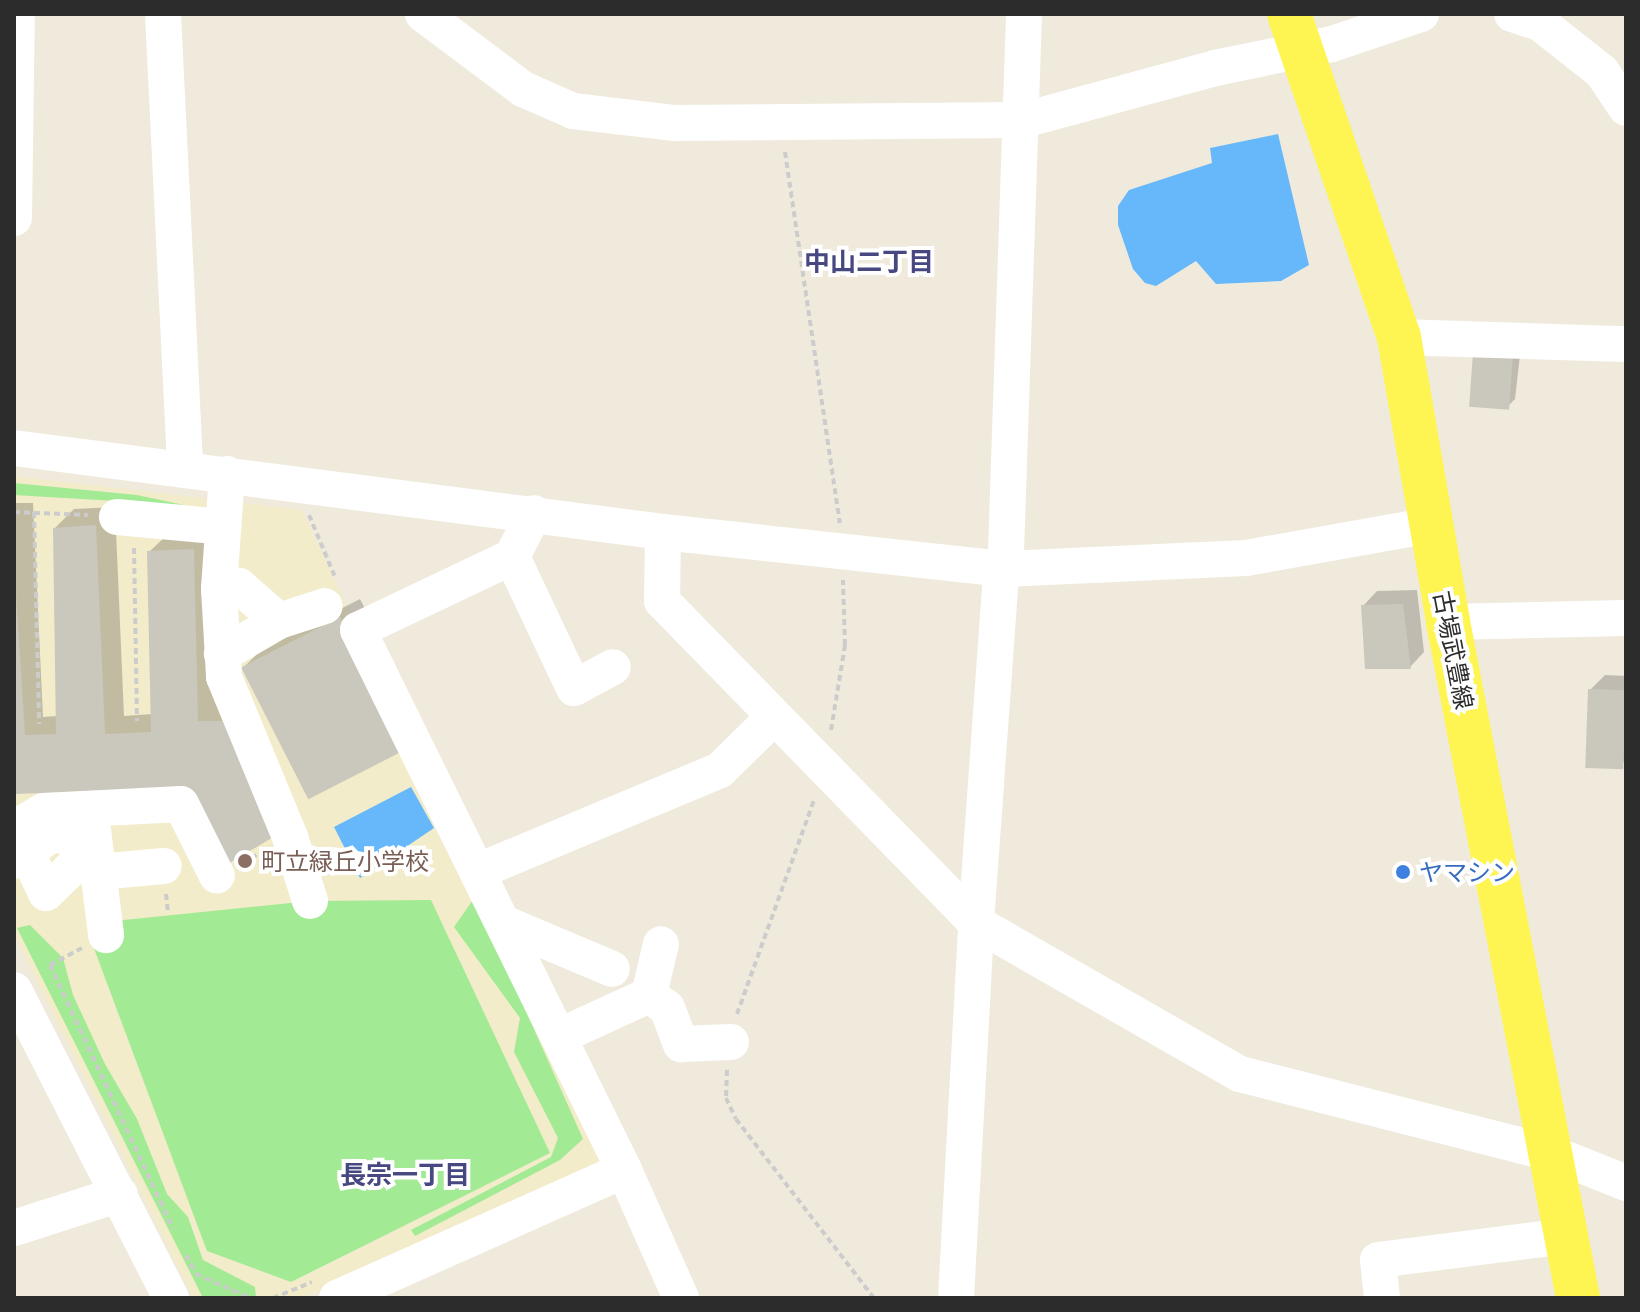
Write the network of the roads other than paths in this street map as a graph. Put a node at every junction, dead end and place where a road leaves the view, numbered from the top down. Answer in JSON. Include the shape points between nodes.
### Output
{"nodes":[{"id":1,"x":17,"y":14,"type":"edge"},
{"id":2,"x":163,"y":14,"type":"edge"},
{"id":3,"x":423,"y":14,"type":"edge"},
{"id":4,"x":1024,"y":14,"type":"edge"},
{"id":5,"x":1421,"y":14,"type":"edge"},
{"id":6,"x":1512,"y":14,"type":"edge"},
{"id":7,"x":1296,"y":32,"type":"edge"},
{"id":8,"x":1626,"y":108,"type":"edge"},
{"id":9,"x":1024,"y":120,"type":"junction"},
{"id":10,"x":14,"y":218,"type":"edge"},
{"id":11,"x":1399,"y":337,"type":"junction"},
{"id":12,"x":1626,"y":344,"type":"edge"},
{"id":13,"x":14,"y":448,"type":"edge"},
{"id":14,"x":185,"y":469,"type":"junction"},
{"id":15,"x":227,"y":474,"type":"junction"},
{"id":16,"x":534,"y":513,"type":"junction"},
{"id":17,"x":125,"y":517,"type":"road end"},
{"id":18,"x":1431,"y":525,"type":"junction"},
{"id":19,"x":224,"y":527,"type":"junction"},
{"id":20,"x":663,"y":532,"type":"junction"},
{"id":21,"x":512,"y":557,"type":"junction"},
{"id":22,"x":1003,"y":569,"type":"junction"},
{"id":23,"x":219,"y":589,"type":"junction"},
{"id":24,"x":325,"y":606,"type":"dead end"},
{"id":25,"x":1626,"y":618,"type":"edge"},
{"id":26,"x":279,"y":621,"type":"junction"},
{"id":27,"x":1448,"y":622,"type":"junction"},
{"id":28,"x":222,"y":654,"type":"junction"},
{"id":29,"x":613,"y":667,"type":"dead end"},
{"id":30,"x":773,"y":718,"type":"junction"},
{"id":31,"x":90,"y":809,"type":"junction"},
{"id":32,"x":16,"y":850,"type":"edge"},
{"id":33,"x":164,"y":866,"type":"dead end"},
{"id":34,"x":481,"y":870,"type":"junction"},
{"id":35,"x":98,"y":872,"type":"junction"},
{"id":36,"x":217,"y":876,"type":"road end"},
{"id":37,"x":310,"y":901,"type":"dead end"},
{"id":38,"x":976,"y":923,"type":"junction"},
{"id":39,"x":506,"y":924,"type":"junction"},
{"id":40,"x":106,"y":935,"type":"road end"},
{"id":41,"x":661,"y":944,"type":"dead end"},
{"id":42,"x":612,"y":969,"type":"dead end"},
{"id":43,"x":14,"y":990,"type":"edge"},
{"id":44,"x":649,"y":995,"type":"junction"},
{"id":45,"x":560,"y":1036,"type":"junction"},
{"id":46,"x":731,"y":1042,"type":"road end"},
{"id":47,"x":1551,"y":1153,"type":"junction"},
{"id":48,"x":624,"y":1170,"type":"junction"},
{"id":49,"x":1626,"y":1183,"type":"edge"},
{"id":50,"x":120,"y":1194,"type":"junction"},
{"id":51,"x":14,"y":1228,"type":"edge"},
{"id":52,"x":1566,"y":1236,"type":"junction"},
{"id":53,"x":171,"y":1298,"type":"edge"},
{"id":54,"x":337,"y":1298,"type":"edge"},
{"id":55,"x":681,"y":1298,"type":"edge"},
{"id":56,"x":956,"y":1298,"type":"edge"},
{"id":57,"x":1382,"y":1298,"type":"edge"},
{"id":58,"x":1578,"y":1298,"type":"edge"}],
"edges":[{"from":1,"to":10,"type":"street"},
{"from":2,"to":14,"type":"street"},
{"from":3,"to":9,"type":"street","via":[[523,89],[573,111],[615,119]]},
{"from":4,"to":9,"type":"street"},
{"from":5,"to":7,"type":"street"},
{"from":6,"to":8,"type":"street","via":[[1540,23],[1602,72]]},
{"from":7,"to":9,"type":"street","via":[[1215,68]]},
{"from":7,"to":11,"type":"main road","name":"古場武豊線"},
{"from":9,"to":22,"type":"street"},
{"from":11,"to":12,"type":"street"},
{"from":11,"to":18,"type":"main road","name":"古場武豊線"},
{"from":13,"to":14,"type":"street"},
{"from":14,"to":15,"type":"street"},
{"from":15,"to":16,"type":"street"},
{"from":15,"to":19,"type":"street"},
{"from":16,"to":20,"type":"street"},
{"from":16,"to":21,"type":"street"},
{"from":17,"to":19,"type":"street"},
{"from":18,"to":22,"type":"street","via":[[1246,558]]},
{"from":18,"to":27,"type":"main road","name":"古場武豊線"},
{"from":19,"to":23,"type":"street"},
{"from":20,"to":22,"type":"street"},
{"from":20,"to":30,"type":"street","via":[[662,601]]},
{"from":21,"to":29,"type":"street","via":[[574,688]]},
{"from":21,"to":34,"type":"street","via":[[358,630]]},
{"from":22,"to":38,"type":"street"},
{"from":23,"to":26,"type":"street","via":[[239,586]]},
{"from":23,"to":28,"type":"street"},
{"from":24,"to":26,"type":"street"},
{"from":25,"to":27,"type":"street"},
{"from":26,"to":28,"type":"street"},
{"from":27,"to":47,"type":"main road","name":"古場武豊線"},
{"from":28,"to":37,"type":"street","via":[[224,677],[290,837]]},
{"from":30,"to":34,"type":"street","via":[[720,770]]},
{"from":30,"to":38,"type":"street"},
{"from":31,"to":32,"type":"street","via":[[44,811]]},
{"from":31,"to":35,"type":"street"},
{"from":31,"to":36,"type":"street","via":[[181,804]]},
{"from":33,"to":35,"type":"street"},
{"from":34,"to":39,"type":"street"},
{"from":35,"to":40,"type":"street"},
{"from":38,"to":47,"type":"street","via":[[1240,1074]]},
{"from":38,"to":56,"type":"street"},
{"from":39,"to":42,"type":"street"},
{"from":39,"to":45,"type":"street"},
{"from":41,"to":44,"type":"street"},
{"from":43,"to":50,"type":"street"},
{"from":44,"to":45,"type":"street"},
{"from":44,"to":46,"type":"street","via":[[667,1008],[681,1044]]},
{"from":45,"to":48,"type":"street"},
{"from":47,"to":49,"type":"street"},
{"from":47,"to":52,"type":"main road","name":"古場武豊線"},
{"from":48,"to":54,"type":"street","via":[[414,1252]]},
{"from":48,"to":55,"type":"street"},
{"from":50,"to":51,"type":"street"},
{"from":50,"to":53,"type":"street"},
{"from":52,"to":57,"type":"street","via":[[1378,1260]]},
{"from":52,"to":58,"type":"main road","name":"古場武豊線"}]}
